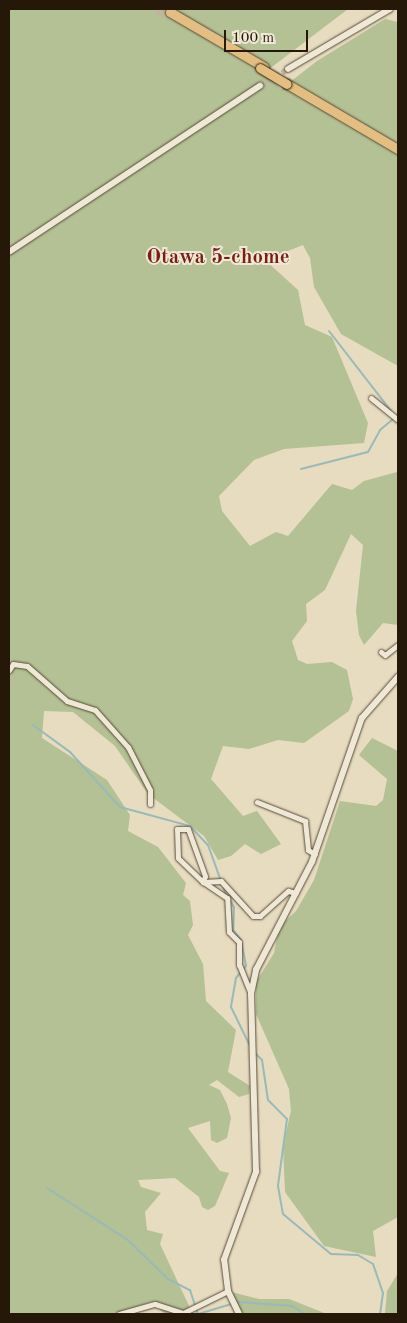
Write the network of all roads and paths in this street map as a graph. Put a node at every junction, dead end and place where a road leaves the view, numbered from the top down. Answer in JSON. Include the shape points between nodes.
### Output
{"nodes":[{"id":1,"x":390,"y":9,"type":"edge"},
{"id":2,"x":169,"y":14,"type":"tunnel mouth"},
{"id":3,"x":288,"y":69,"type":"tunnel mouth"},
{"id":4,"x":260,"y":86,"type":"tunnel mouth"},
{"id":5,"x":377,"y":134,"type":"junction"},
{"id":6,"x":398,"y":144,"type":"edge"},
{"id":7,"x":398,"y":149,"type":"edge"},
{"id":8,"x":9,"y":252,"type":"edge"},
{"id":9,"x":371,"y":398,"type":"dead end"},
{"id":10,"x":398,"y":420,"type":"edge"},
{"id":11,"x":398,"y":645,"type":"edge"},
{"id":12,"x":380,"y":652,"type":"dead end"},
{"id":13,"x":9,"y":670,"type":"edge"},
{"id":14,"x":398,"y":677,"type":"edge"},
{"id":15,"x":257,"y":802,"type":"dead end"},
{"id":16,"x":150,"y":804,"type":"dead end"},
{"id":17,"x":315,"y":854,"type":"junction"},
{"id":18,"x":203,"y":882,"type":"junction"},
{"id":19,"x":296,"y":892,"type":"junction"},
{"id":20,"x":251,"y":994,"type":"junction"},
{"id":21,"x":228,"y":1291,"type":"junction"},
{"id":22,"x":119,"y":1314,"type":"edge"},
{"id":23,"x":240,"y":1314,"type":"edge"}],
"edges":[{"from":1,"to":3,"type":"street"},
{"from":2,"to":5,"type":"highway","bridge":true},
{"from":4,"to":8,"type":"street"},
{"from":5,"to":6,"type":"highway"},
{"from":5,"to":7,"type":"highway"},
{"from":9,"to":10,"type":"street"},
{"from":11,"to":12,"type":"street","via":[[385,655]]},
{"from":13,"to":16,"type":"street","via":[[13,664],[27,666],[67,701],[95,710],[128,747],[150,790]]},
{"from":14,"to":17,"type":"street","via":[[368,708],[354,735]]},
{"from":15,"to":17,"type":"street","via":[[304,821],[308,850]]},
{"from":17,"to":19,"type":"street"},
{"from":18,"to":18,"type":"street","via":[[206,876],[188,830],[177,829],[178,858]]},
{"from":18,"to":19,"type":"street","via":[[222,881],[257,917],[288,891]]},
{"from":18,"to":20,"type":"street","via":[[227,898],[229,932],[239,942],[239,965]]},
{"from":19,"to":20,"type":"street","via":[[256,970]]},
{"from":20,"to":21,"type":"street","via":[[256,1172],[226,1244]]},
{"from":21,"to":22,"type":"street","via":[[194,1310],[178,1313],[155,1304]]},
{"from":21,"to":23,"type":"street"}]}
